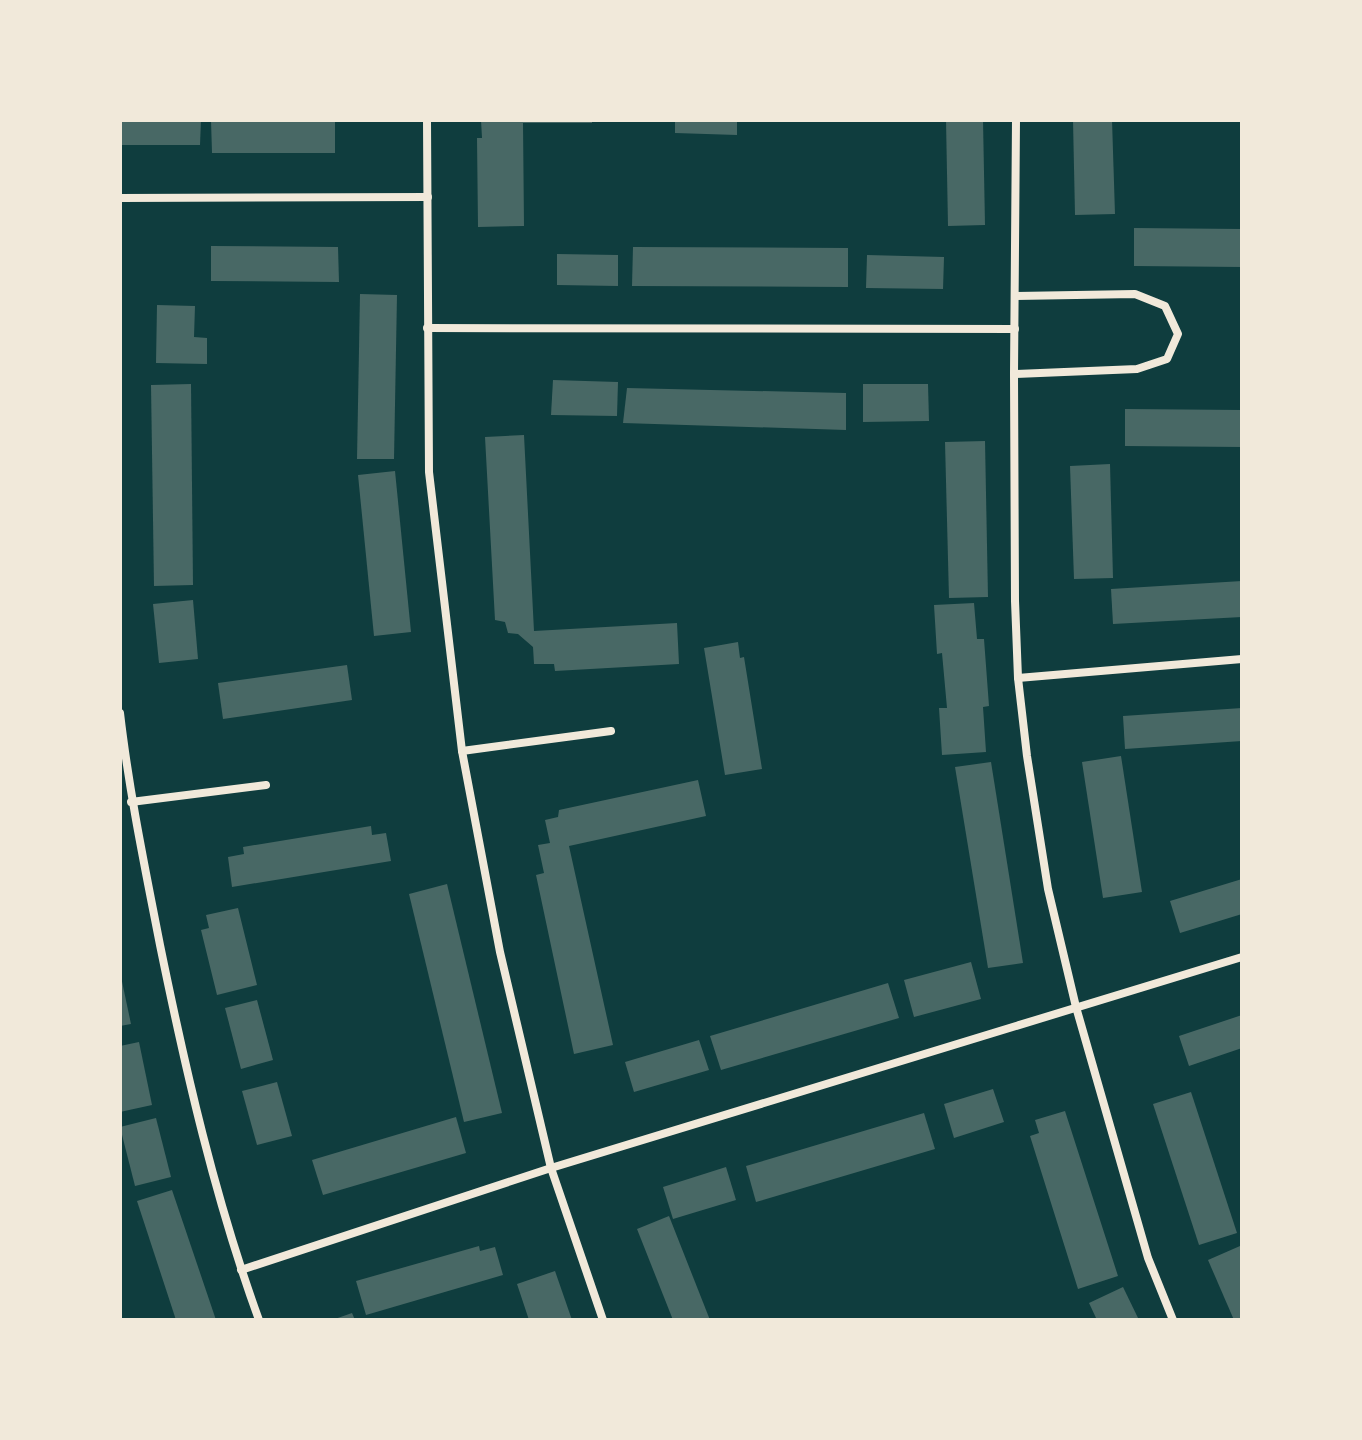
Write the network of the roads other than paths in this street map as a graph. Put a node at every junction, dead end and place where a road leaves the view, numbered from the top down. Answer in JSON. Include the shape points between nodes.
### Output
{"nodes":[{"id":1,"x":427,"y":120,"type":"edge"},
{"id":2,"x":1016,"y":120,"type":"edge"},
{"id":3,"x":428,"y":197,"type":"junction"},
{"id":4,"x":120,"y":198,"type":"edge"},
{"id":5,"x":1016,"y":296,"type":"junction"},
{"id":6,"x":427,"y":328,"type":"junction"},
{"id":7,"x":1015,"y":329,"type":"junction"},
{"id":8,"x":1014,"y":374,"type":"junction"},
{"id":9,"x":1242,"y":659,"type":"edge"},
{"id":10,"x":1018,"y":678,"type":"junction"},
{"id":11,"x":120,"y":713,"type":"edge"},
{"id":12,"x":611,"y":731,"type":"dead end"},
{"id":13,"x":462,"y":751,"type":"junction"},
{"id":14,"x":123,"y":774,"type":"edge"},
{"id":15,"x":266,"y":785,"type":"dead end"},
{"id":16,"x":131,"y":802,"type":"junction"},
{"id":17,"x":1242,"y":957,"type":"edge"},
{"id":18,"x":1076,"y":1007,"type":"junction"},
{"id":19,"x":551,"y":1168,"type":"junction"},
{"id":20,"x":241,"y":1270,"type":"junction"},
{"id":21,"x":259,"y":1320,"type":"edge"},
{"id":22,"x":603,"y":1320,"type":"edge"},
{"id":23,"x":1173,"y":1320,"type":"edge"}],
"edges":[{"from":1,"to":3,"type":"street"},
{"from":2,"to":5,"type":"street"},
{"from":3,"to":4,"type":"street"},
{"from":3,"to":6,"type":"street"},
{"from":5,"to":7,"type":"street"},
{"from":5,"to":8,"type":"street","via":[[1135,294],[1165,306],[1178,334],[1167,359],[1137,369]]},
{"from":6,"to":7,"type":"street"},
{"from":6,"to":13,"type":"street","via":[[429,472]]},
{"from":7,"to":8,"type":"street"},
{"from":8,"to":10,"type":"street"},
{"from":9,"to":10,"type":"street"},
{"from":10,"to":18,"type":"street","via":[[1048,889]]},
{"from":11,"to":14,"type":"street"},
{"from":12,"to":13,"type":"street"},
{"from":13,"to":19,"type":"street","via":[[500,952]]},
{"from":14,"to":16,"type":"street"},
{"from":15,"to":16,"type":"street"},
{"from":16,"to":20,"type":"street","via":[[184,1062]]},
{"from":17,"to":18,"type":"street"},
{"from":18,"to":19,"type":"street"},
{"from":18,"to":23,"type":"street","via":[[1148,1258]]},
{"from":19,"to":20,"type":"street"},
{"from":19,"to":22,"type":"street"},
{"from":20,"to":21,"type":"street"}]}
